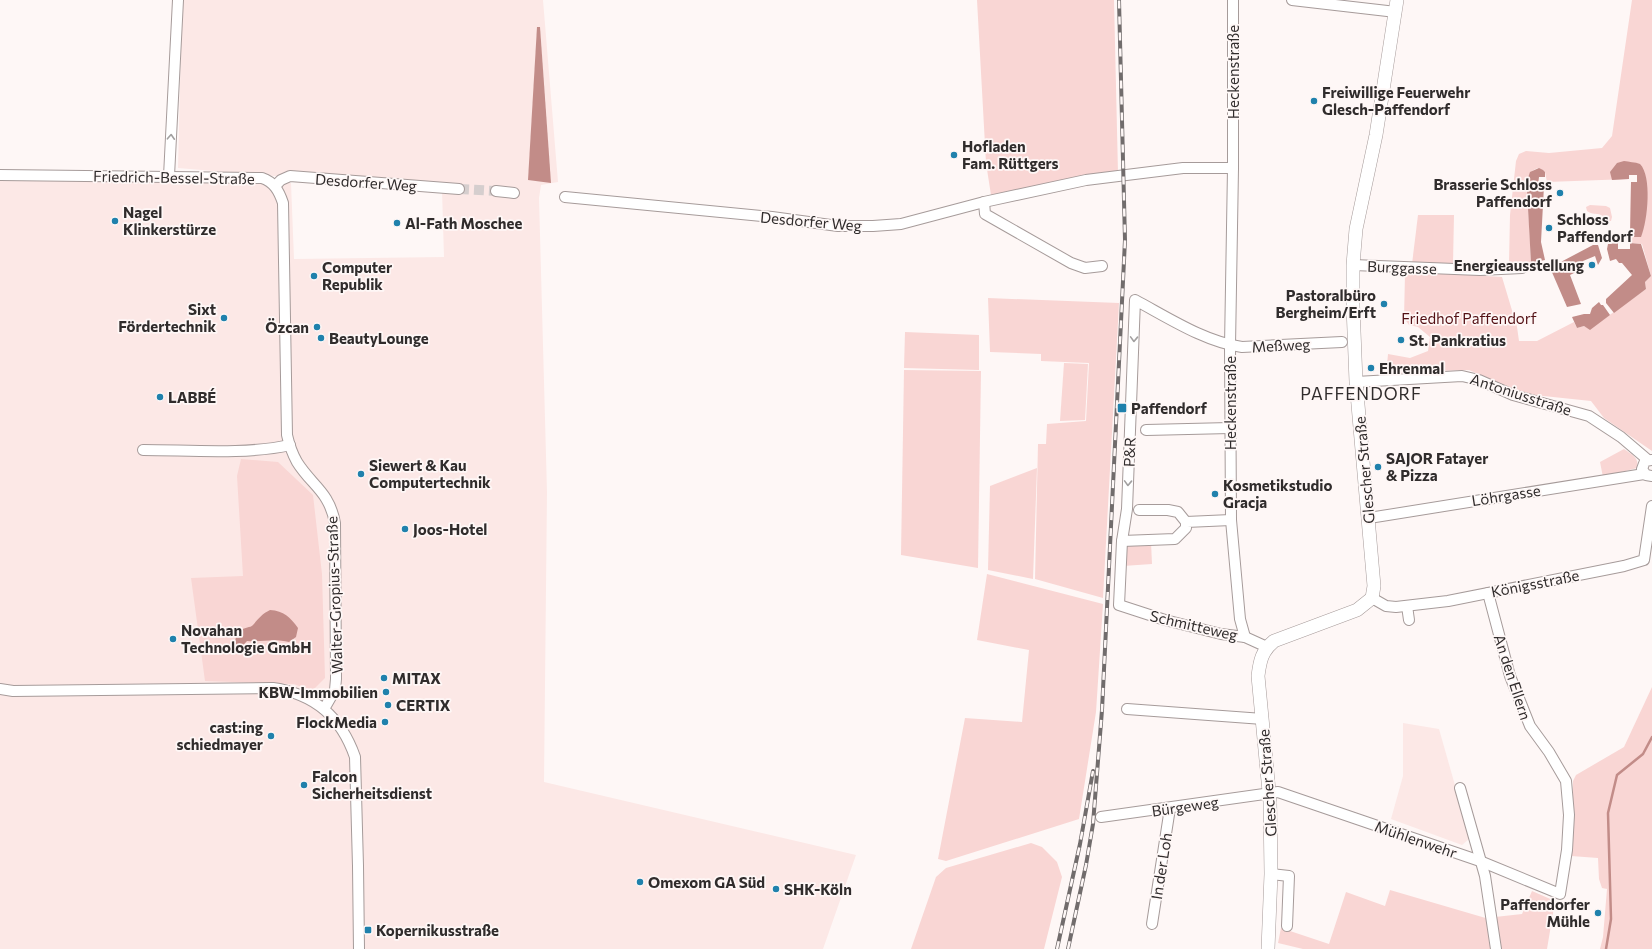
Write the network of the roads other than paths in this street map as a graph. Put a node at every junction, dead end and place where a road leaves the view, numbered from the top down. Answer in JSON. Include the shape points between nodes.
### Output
{"nodes":[{"id":1,"x":178,"y":0,"type":"edge"},
{"id":2,"x":1233,"y":0,"type":"edge"},
{"id":3,"x":1292,"y":0,"type":"edge"},
{"id":4,"x":1397,"y":6,"type":"edge"},
{"id":5,"x":1233,"y":168,"type":"junction"},
{"id":6,"x":0,"y":175,"type":"edge"},
{"id":7,"x":169,"y":176,"type":"junction"},
{"id":8,"x":275,"y":186,"type":"junction"},
{"id":9,"x":459,"y":189,"type":"tunnel mouth"},
{"id":10,"x":496,"y":191,"type":"tunnel mouth"},
{"id":11,"x":514,"y":193,"type":"dead end"},
{"id":12,"x":565,"y":197,"type":"dead end"},
{"id":13,"x":984,"y":202,"type":"junction"},
{"id":14,"x":1353,"y":265,"type":"junction"},
{"id":15,"x":1102,"y":266,"type":"dead end"},
{"id":16,"x":1522,"y":268,"type":"dead end"},
{"id":17,"x":1135,"y":300,"type":"joint"},
{"id":18,"x":1342,"y":342,"type":"dead end"},
{"id":19,"x":1230,"y":346,"type":"junction"},
{"id":20,"x":1356,"y":382,"type":"junction"},
{"id":21,"x":1230,"y":428,"type":"junction"},
{"id":22,"x":1146,"y":430,"type":"dead end"},
{"id":23,"x":290,"y":445,"type":"junction"},
{"id":24,"x":143,"y":450,"type":"dead end"},
{"id":25,"x":1650,"y":460,"type":"edge"},
{"id":26,"x":1648,"y":475,"type":"edge"},
{"id":27,"x":1652,"y":506,"type":"edge"},
{"id":28,"x":1140,"y":510,"type":"dead end"},
{"id":29,"x":1369,"y":518,"type":"junction"},
{"id":30,"x":1231,"y":520,"type":"junction"},
{"id":31,"x":1186,"y":522,"type":"junction"},
{"id":32,"x":1122,"y":541,"type":"junction"},
{"id":33,"x":1488,"y":593,"type":"junction"},
{"id":34,"x":1372,"y":598,"type":"junction"},
{"id":35,"x":1119,"y":605,"type":"joint"},
{"id":36,"x":1407,"y":606,"type":"junction"},
{"id":37,"x":1409,"y":620,"type":"dead end"},
{"id":38,"x":1245,"y":637,"type":"junction"},
{"id":39,"x":1266,"y":647,"type":"junction"},
{"id":40,"x":0,"y":689,"type":"edge"},
{"id":41,"x":324,"y":709,"type":"junction"},
{"id":42,"x":1127,"y":709,"type":"dead end"},
{"id":43,"x":1263,"y":718,"type":"junction"},
{"id":44,"x":1460,"y":788,"type":"dead end"},
{"id":45,"x":1269,"y":794,"type":"junction"},
{"id":46,"x":1170,"y":808,"type":"junction"},
{"id":47,"x":1100,"y":817,"type":"dead end"},
{"id":48,"x":1480,"y":860,"type":"junction"},
{"id":49,"x":1271,"y":874,"type":"junction"},
{"id":50,"x":1560,"y":894,"type":"joint"},
{"id":51,"x":1152,"y":924,"type":"dead end"},
{"id":52,"x":1287,"y":926,"type":"dead end"},
{"id":53,"x":1268,"y":943,"type":"edge"},
{"id":54,"x":358,"y":949,"type":"edge"},
{"id":55,"x":1496,"y":949,"type":"edge"}],
"edges":[{"from":7,"to":1,"type":"street","one_way":true},
{"from":2,"to":5,"type":"street","name":"Heckenstraße"},
{"from":3,"to":4,"type":"street"},
{"from":4,"to":14,"type":"street","name":"Glescher Straße","via":[[1376,134],[1356,229]]},
{"from":5,"to":13,"type":"street","name":"Desdorfer Weg","via":[[1183,168],[1086,180]]},
{"from":5,"to":19,"type":"street","name":"Heckenstraße"},
{"from":6,"to":7,"type":"street","name":"Friedrich-Bessel-Straße"},
{"from":7,"to":8,"type":"street","name":"Friedrich-Bessel-Straße","via":[[262,178]]},
{"from":8,"to":9,"type":"street","name":"Desdorfer Weg","via":[[290,176]]},
{"from":8,"to":23,"type":"street","name":"Friedrich-Bessel-Straße","via":[[283,203],[286,416]]},
{"from":10,"to":11,"type":"street"},
{"from":12,"to":13,"type":"street","name":"Desdorfer Weg","via":[[838,226],[901,224]]},
{"from":13,"to":15,"type":"street","via":[[985,214],[1071,263],[1085,268]]},
{"from":14,"to":16,"type":"street","name":"Burggasse","via":[[1480,270]]},
{"from":14,"to":20,"type":"street","name":"Glescher Straße"},
{"from":17,"to":19,"type":"street","name":"Meßweg"},
{"from":17,"to":32,"type":"street","name":"P&R","one_way":true,"via":[[1127,501]]},
{"from":18,"to":19,"type":"street","name":"Meßweg"},
{"from":19,"to":21,"type":"street","name":"Heckenstraße"},
{"from":20,"to":25,"type":"street","name":"Antoniusstraße","via":[[1462,376],[1474,378],[1513,395],[1589,416]]},
{"from":20,"to":29,"type":"street","name":"Glescher Straße"},
{"from":21,"to":22,"type":"street"},
{"from":21,"to":30,"type":"street","name":"Heckenstraße"},
{"from":23,"to":24,"type":"street","via":[[274,449]]},
{"from":23,"to":41,"type":"street","name":"Walter-Gropius-Straße","via":[[297,462],[329,502],[334,523],[336,679],[335,690]]},
{"from":25,"to":26,"type":"street","via":[[1642,466]]},
{"from":26,"to":29,"type":"street","name":"Löhrgasse"},
{"from":27,"to":33,"type":"street","name":"Königsstraße","via":[[1644,560]]},
{"from":28,"to":31,"type":"street","via":[[1178,512]]},
{"from":29,"to":34,"type":"street","name":"Glescher Straße","via":[[1374,586]]},
{"from":30,"to":31,"type":"street"},
{"from":30,"to":38,"type":"street","name":"Heckenstraße","via":[[1240,619]]},
{"from":31,"to":32,"type":"street","via":[[1186,528],[1175,540]]},
{"from":32,"to":35,"type":"street","name":"P&R"},
{"from":33,"to":36,"type":"street","name":"Königsstraße"},
{"from":33,"to":50,"type":"street","name":"An den Ellern","via":[[1510,676],[1530,726],[1566,781],[1569,815]]},
{"from":34,"to":36,"type":"street","name":"Königsstraße","via":[[1386,606]]},
{"from":34,"to":39,"type":"street","via":[[1356,610],[1285,636]]},
{"from":35,"to":38,"type":"street","name":"Schmitteweg","via":[[1221,634]]},
{"from":36,"to":37,"type":"street"},
{"from":38,"to":39,"type":"street","name":"Schmitteweg"},
{"from":39,"to":43,"type":"street","name":"Glescher Straße","via":[[1260,660],[1258,676]]},
{"from":40,"to":41,"type":"street","via":[[20,691],[273,688],[301,695]]},
{"from":41,"to":54,"type":"street","via":[[342,729],[355,757]]},
{"from":42,"to":43,"type":"street"},
{"from":43,"to":45,"type":"street","name":"Glescher Straße"},
{"from":44,"to":48,"type":"street"},
{"from":45,"to":46,"type":"street","name":"Bürgeweg"},
{"from":45,"to":48,"type":"street","name":"Mühlenwehr","via":[[1278,792]]},
{"from":45,"to":49,"type":"street","name":"Glescher Straße"},
{"from":46,"to":47,"type":"street","name":"Bürgeweg"},
{"from":46,"to":51,"type":"street","name":"In der Loh"},
{"from":48,"to":50,"type":"street","name":"Mühlenwehr"},
{"from":48,"to":55,"type":"street","via":[[1485,876]]},
{"from":49,"to":52,"type":"street","via":[[1289,876]]},
{"from":49,"to":53,"type":"street","name":"Glescher Straße"}]}
